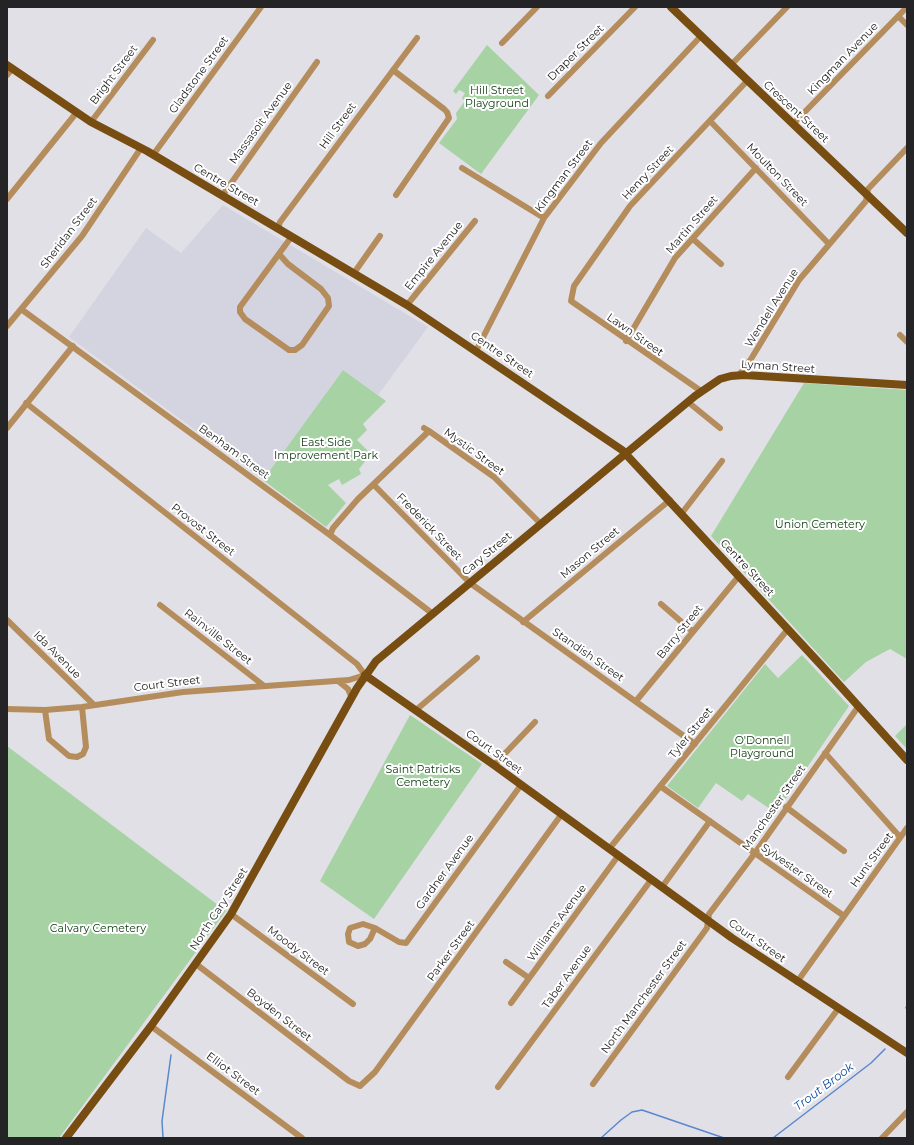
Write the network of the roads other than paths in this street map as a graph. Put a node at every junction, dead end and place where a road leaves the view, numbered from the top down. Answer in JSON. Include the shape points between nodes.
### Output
{"nodes":[{"id":1,"x":261,"y":7,"type":"edge"},
{"id":2,"x":537,"y":7,"type":"edge"},
{"id":3,"x":635,"y":7,"type":"edge"},
{"id":4,"x":787,"y":7,"type":"edge"},
{"id":5,"x":907,"y":7,"type":"edge"},
{"id":6,"x":674,"y":8,"type":"edge"},
{"id":7,"x":898,"y":16,"type":"junction"},
{"id":8,"x":907,"y":25,"type":"edge"},
{"id":9,"x":701,"y":36,"type":"junction"},
{"id":10,"x":417,"y":38,"type":"dead end"},
{"id":11,"x":153,"y":40,"type":"dead end"},
{"id":12,"x":502,"y":43,"type":"dead end"},
{"id":13,"x":317,"y":62,"type":"dead end"},
{"id":14,"x":730,"y":65,"type":"junction"},
{"id":15,"x":9,"y":70,"type":"edge"},
{"id":16,"x":393,"y":70,"type":"junction"},
{"id":17,"x":748,"y":81,"type":"junction"},
{"id":18,"x":548,"y":96,"type":"dead end"},
{"id":19,"x":77,"y":112,"type":"junction"},
{"id":20,"x":710,"y":121,"type":"junction"},
{"id":21,"x":92,"y":122,"type":"junction"},
{"id":22,"x":793,"y":124,"type":"junction"},
{"id":23,"x":141,"y":148,"type":"junction"},
{"id":24,"x":907,"y":148,"type":"edge"},
{"id":25,"x":153,"y":155,"type":"junction"},
{"id":26,"x":462,"y":168,"type":"dead end"},
{"id":27,"x":756,"y":168,"type":"junction"},
{"id":28,"x":396,"y":195,"type":"dead end"},
{"id":29,"x":867,"y":195,"type":"junction"},
{"id":30,"x":222,"y":196,"type":"junction"},
{"id":31,"x":7,"y":199,"type":"edge"},
{"id":32,"x":544,"y":218,"type":"junction"},
{"id":33,"x":475,"y":221,"type":"dead end"},
{"id":34,"x":278,"y":228,"type":"junction"},
{"id":35,"x":907,"y":233,"type":"edge"},
{"id":36,"x":292,"y":236,"type":"junction"},
{"id":37,"x":380,"y":236,"type":"dead end"},
{"id":38,"x":693,"y":239,"type":"junction"},
{"id":39,"x":829,"y":244,"type":"junction"},
{"id":40,"x":279,"y":254,"type":"junction"},
{"id":41,"x":720,"y":264,"type":"dead end"},
{"id":42,"x":354,"y":273,"type":"junction"},
{"id":43,"x":574,"y":286,"type":"joint"},
{"id":44,"x":408,"y":304,"type":"junction"},
{"id":45,"x":21,"y":309,"type":"junction"},
{"id":46,"x":7,"y":326,"type":"edge"},
{"id":47,"x":900,"y":336,"type":"dead end"},
{"id":48,"x":626,"y":340,"type":"junction"},
{"id":49,"x":907,"y":342,"type":"edge"},
{"id":50,"x":73,"y":346,"type":"junction"},
{"id":51,"x":476,"y":351,"type":"junction"},
{"id":52,"x":739,"y":375,"type":"junction"},
{"id":53,"x":907,"y":385,"type":"edge"},
{"id":54,"x":701,"y":392,"type":"junction"},
{"id":55,"x":688,"y":402,"type":"junction"},
{"id":56,"x":26,"y":403,"type":"junction"},
{"id":57,"x":7,"y":428,"type":"edge"},
{"id":58,"x":720,"y":428,"type":"dead end"},
{"id":59,"x":626,"y":454,"type":"junction"},
{"id":60,"x":722,"y":462,"type":"dead end"},
{"id":61,"x":374,"y":485,"type":"junction"},
{"id":62,"x":670,"y":500,"type":"junction"},
{"id":63,"x":682,"y":513,"type":"junction"},
{"id":64,"x":541,"y":524,"type":"junction"},
{"id":65,"x":330,"y":535,"type":"junction"},
{"id":66,"x":739,"y":576,"type":"junction"},
{"id":67,"x":470,"y":583,"type":"junction"},
{"id":68,"x":661,"y":604,"type":"dead end"},
{"id":69,"x":160,"y":605,"type":"dead end"},
{"id":70,"x":433,"y":614,"type":"junction"},
{"id":71,"x":7,"y":620,"type":"edge"},
{"id":72,"x":523,"y":622,"type":"junction"},
{"id":73,"x":788,"y":629,"type":"junction"},
{"id":74,"x":692,"y":631,"type":"junction"},
{"id":75,"x":476,"y":658,"type":"dead end"},
{"id":76,"x":365,"y":675,"type":"junction"},
{"id":77,"x":338,"y":681,"type":"junction"},
{"id":78,"x":263,"y":685,"type":"junction"},
{"id":79,"x":352,"y":698,"type":"junction"},
{"id":80,"x":636,"y":701,"type":"junction"},
{"id":81,"x":94,"y":705,"type":"junction"},
{"id":82,"x":858,"y":707,"type":"junction"},
{"id":83,"x":82,"y":708,"type":"junction"},
{"id":84,"x":7,"y":709,"type":"edge"},
{"id":85,"x":45,"y":710,"type":"junction"},
{"id":86,"x":416,"y":710,"type":"junction"},
{"id":87,"x":536,"y":722,"type":"dead end"},
{"id":88,"x":694,"y":744,"type":"junction"},
{"id":89,"x":824,"y":753,"type":"junction"},
{"id":90,"x":907,"y":760,"type":"edge"},
{"id":91,"x":494,"y":765,"type":"junction"},
{"id":92,"x":521,"y":785,"type":"junction"},
{"id":93,"x":660,"y":786,"type":"junction"},
{"id":94,"x":786,"y":807,"type":"junction"},
{"id":95,"x":562,"y":815,"type":"junction"},
{"id":96,"x":710,"y":821,"type":"junction"},
{"id":97,"x":907,"y":828,"type":"edge"},
{"id":98,"x":900,"y":837,"type":"junction"},
{"id":99,"x":609,"y":849,"type":"junction"},
{"id":100,"x":844,"y":851,"type":"dead end"},
{"id":101,"x":755,"y":853,"type":"junction"},
{"id":102,"x":618,"y":856,"type":"junction"},
{"id":103,"x":651,"y":880,"type":"junction"},
{"id":104,"x":662,"y":887,"type":"junction"},
{"id":105,"x":231,"y":914,"type":"junction"},
{"id":106,"x":844,"y":916,"type":"junction"},
{"id":107,"x":708,"y":920,"type":"junction"},
{"id":108,"x":375,"y":928,"type":"junction"},
{"id":109,"x":506,"y":962,"type":"dead end"},
{"id":110,"x":196,"y":964,"type":"junction"},
{"id":111,"x":529,"y":978,"type":"junction"},
{"id":112,"x":797,"y":982,"type":"junction"},
{"id":113,"x":511,"y":1003,"type":"dead end"},
{"id":114,"x":353,"y":1004,"type":"dead end"},
{"id":115,"x":838,"y":1009,"type":"junction"},
{"id":116,"x":151,"y":1026,"type":"junction"},
{"id":117,"x":906,"y":1050,"type":"edge"},
{"id":118,"x":788,"y":1077,"type":"dead end"},
{"id":119,"x":349,"y":1081,"type":"joint"},
{"id":120,"x":593,"y":1084,"type":"dead end"},
{"id":121,"x":498,"y":1087,"type":"dead end"},
{"id":122,"x":907,"y":1112,"type":"edge"},
{"id":123,"x":66,"y":1138,"type":"edge"},
{"id":124,"x":302,"y":1138,"type":"edge"},
{"id":125,"x":882,"y":1138,"type":"edge"}],
"edges":[{"from":1,"to":25,"type":"street","name":"Gladstone Street"},
{"from":2,"to":12,"type":"street"},
{"from":3,"to":18,"type":"street","name":"Draper Street"},
{"from":4,"to":14,"type":"street"},
{"from":5,"to":7,"type":"street","name":"Kingman Avenue"},
{"from":6,"to":9,"type":"main road","name":"Crescent Street"},
{"from":7,"to":8,"type":"street"},
{"from":7,"to":22,"type":"street","name":"Kingman Avenue"},
{"from":9,"to":14,"type":"main road","name":"Crescent Street"},
{"from":9,"to":32,"type":"street","name":"Kingman Street","via":[[601,143]]},
{"from":10,"to":16,"type":"street","name":"Hill Street"},
{"from":11,"to":21,"type":"street","name":"Bright Street"},
{"from":13,"to":30,"type":"street","name":"Massasoit Avenue"},
{"from":14,"to":17,"type":"main road","name":"Crescent Street"},
{"from":15,"to":19,"type":"main road","name":"Centre Street","via":[[37,82]]},
{"from":16,"to":28,"type":"street","via":[[447,112],[449,118]]},
{"from":16,"to":34,"type":"street","name":"Hill Street"},
{"from":17,"to":20,"type":"street","name":"Henry Street"},
{"from":17,"to":22,"type":"main road","name":"Crescent Street"},
{"from":19,"to":21,"type":"main road","name":"Centre Street"},
{"from":19,"to":31,"type":"street"},
{"from":20,"to":27,"type":"street","name":"Moulton Street"},
{"from":20,"to":43,"type":"street","name":"Henry Street","via":[[630,206]]},
{"from":21,"to":23,"type":"main road","name":"Centre Street"},
{"from":22,"to":29,"type":"main road","name":"Crescent Street"},
{"from":23,"to":25,"type":"main road","name":"Centre Street"},
{"from":23,"to":45,"type":"street","name":"Sheridan Street","via":[[82,236]]},
{"from":24,"to":29,"type":"street","name":"Wendell Avenue","via":[[868,189]]},
{"from":25,"to":30,"type":"main road","name":"Centre Street"},
{"from":26,"to":32,"type":"street"},
{"from":27,"to":38,"type":"street","name":"Martin Street"},
{"from":27,"to":39,"type":"street","name":"Moulton Street"},
{"from":29,"to":35,"type":"main road","name":"Crescent Street"},
{"from":29,"to":39,"type":"street","name":"Wendell Avenue","via":[[866,202]]},
{"from":30,"to":34,"type":"main road","name":"Centre Street"},
{"from":32,"to":51,"type":"street","name":"Kingman Street"},
{"from":33,"to":44,"type":"street","name":"Empire Avenue"},
{"from":34,"to":36,"type":"main road","name":"Centre Street"},
{"from":36,"to":40,"type":"street"},
{"from":36,"to":42,"type":"main road","name":"Centre Street"},
{"from":37,"to":42,"type":"street"},
{"from":38,"to":41,"type":"street"},
{"from":38,"to":48,"type":"street","name":"Martin Street","via":[[676,258]]},
{"from":39,"to":52,"type":"street","name":"Wendell Avenue","via":[[799,280]]},
{"from":40,"to":40,"type":"street","via":[[240,307],[240,312],[245,319],[289,350],[295,350],[302,345],[329,306],[328,298],[322,289],[288,264]]},
{"from":42,"to":44,"type":"main road","name":"Centre Street"},
{"from":43,"to":48,"type":"street","name":"Lawn Street","via":[[572,301]]},
{"from":44,"to":51,"type":"main road","name":"Centre Street"},
{"from":45,"to":46,"type":"street","name":"Sheridan Street"},
{"from":45,"to":50,"type":"street","name":"Benham Street"},
{"from":47,"to":49,"type":"street"},
{"from":48,"to":54,"type":"street","name":"Lawn Street"},
{"from":50,"to":56,"type":"street"},
{"from":50,"to":65,"type":"street","name":"Benham Street"},
{"from":51,"to":59,"type":"main road","name":"Centre Street"},
{"from":52,"to":53,"type":"main road","name":"Lyman Street"},
{"from":52,"to":54,"type":"main road","name":"Lyman Street","via":[[720,379]]},
{"from":54,"to":55,"type":"main road","name":"Lyman Street"},
{"from":55,"to":58,"type":"street"},
{"from":55,"to":59,"type":"main road","name":"Lyman Street"},
{"from":56,"to":57,"type":"street"},
{"from":56,"to":76,"type":"street","name":"Provost Street","via":[[356,664]]},
{"from":59,"to":62,"type":"main road","name":"Centre Street"},
{"from":59,"to":64,"type":"main road","name":"Cary Street"},
{"from":60,"to":63,"type":"street"},
{"from":61,"to":64,"type":"street","name":"Mystic Street","via":[[426,429],[494,477]]},
{"from":61,"to":65,"type":"street","via":[[358,499]]},
{"from":61,"to":67,"type":"street","name":"Frederick Street"},
{"from":62,"to":63,"type":"main road","name":"Centre Street"},
{"from":62,"to":72,"type":"street","name":"Mason Street"},
{"from":63,"to":66,"type":"main road","name":"Centre Street"},
{"from":64,"to":67,"type":"main road","name":"Cary Street"},
{"from":65,"to":70,"type":"street","name":"Benham Street"},
{"from":66,"to":73,"type":"main road","name":"Centre Street"},
{"from":66,"to":74,"type":"street","name":"Barry Street"},
{"from":67,"to":70,"type":"main road","name":"Cary Street"},
{"from":67,"to":72,"type":"street","name":"Standish Street"},
{"from":68,"to":74,"type":"street"},
{"from":69,"to":78,"type":"street","name":"Rainville Street"},
{"from":70,"to":76,"type":"main road","name":"Cary Street","via":[[376,661]]},
{"from":71,"to":81,"type":"street","name":"Ida Avenue"},
{"from":72,"to":80,"type":"street","name":"Standish Street"},
{"from":73,"to":82,"type":"main road","name":"Centre Street"},
{"from":73,"to":88,"type":"street","name":"Tyler Street"},
{"from":74,"to":80,"type":"street","name":"Barry Street"},
{"from":75,"to":86,"type":"street"},
{"from":76,"to":77,"type":"street","name":"Court Street"},
{"from":76,"to":79,"type":"main road","name":"North Cary Street"},
{"from":76,"to":86,"type":"main road","name":"Court Street"},
{"from":77,"to":78,"type":"street","name":"Court Street"},
{"from":77,"to":79,"type":"street","via":[[348,689]]},
{"from":78,"to":81,"type":"street","name":"Court Street","via":[[183,692]]},
{"from":79,"to":105,"type":"main road","name":"North Cary Street"},
{"from":80,"to":88,"type":"street","name":"Standish Street"},
{"from":81,"to":83,"type":"street","name":"Court Street"},
{"from":82,"to":89,"type":"street","name":"Manchester Street"},
{"from":82,"to":90,"type":"main road","name":"Centre Street"},
{"from":83,"to":85,"type":"street","name":"Court Street"},
{"from":83,"to":85,"type":"street","via":[[86,747],[83,754],[77,757],[69,756],[50,739]]},
{"from":84,"to":85,"type":"street","name":"Court Street"},
{"from":86,"to":91,"type":"main road","name":"Court Street"},
{"from":87,"to":91,"type":"street"},
{"from":88,"to":93,"type":"street","name":"Tyler Street"},
{"from":89,"to":94,"type":"street","name":"Manchester Street"},
{"from":89,"to":98,"type":"street"},
{"from":91,"to":92,"type":"main road","name":"Court Street"},
{"from":92,"to":95,"type":"main road","name":"Court Street"},
{"from":92,"to":108,"type":"street","name":"Gardner Avenue","via":[[406,943],[399,942]]},
{"from":93,"to":96,"type":"street","name":"Sylvester Street"},
{"from":93,"to":99,"type":"street","name":"Tyler Street"},
{"from":94,"to":100,"type":"street"},
{"from":94,"to":101,"type":"street","name":"Manchester Street"},
{"from":95,"to":99,"type":"main road","name":"Court Street"},
{"from":95,"to":119,"type":"street","name":"Parker Street","via":[[375,1072],[360,1086]]},
{"from":96,"to":101,"type":"street","name":"Sylvester Street"},
{"from":96,"to":104,"type":"street"},
{"from":97,"to":98,"type":"street","name":"Hunt Street"},
{"from":98,"to":106,"type":"street","name":"Hunt Street"},
{"from":99,"to":102,"type":"main road","name":"Court Street"},
{"from":101,"to":106,"type":"street","name":"Sylvester Street"},
{"from":101,"to":107,"type":"street","name":"Manchester Street","via":[[709,914]]},
{"from":102,"to":103,"type":"main road","name":"Court Street"},
{"from":102,"to":111,"type":"street","name":"Williams Avenue"},
{"from":103,"to":104,"type":"main road","name":"Court Street"},
{"from":103,"to":121,"type":"street","name":"Taber Avenue"},
{"from":104,"to":107,"type":"main road","name":"Court Street"},
{"from":105,"to":110,"type":"main road","name":"North Cary Street"},
{"from":105,"to":114,"type":"street","name":"Moody Street"},
{"from":106,"to":112,"type":"street","name":"Hunt Street"},
{"from":107,"to":112,"type":"main road","name":"Court Street"},
{"from":107,"to":120,"type":"street","name":"North Manchester Street","via":[[707,928]]},
{"from":108,"to":108,"type":"street","via":[[363,924],[350,928],[349,942],[358,946],[365,944]]},
{"from":109,"to":111,"type":"street"},
{"from":110,"to":116,"type":"main road","name":"North Cary Street"},
{"from":110,"to":119,"type":"street","name":"Boyden Street"},
{"from":111,"to":113,"type":"street","name":"Williams Avenue"},
{"from":112,"to":115,"type":"main road","name":"Court Street"},
{"from":115,"to":117,"type":"main road","name":"Court Street"},
{"from":115,"to":118,"type":"street"},
{"from":116,"to":123,"type":"main road","name":"North Cary Street"},
{"from":116,"to":124,"type":"street","name":"Elliot Street"},
{"from":122,"to":125,"type":"street"}]}
